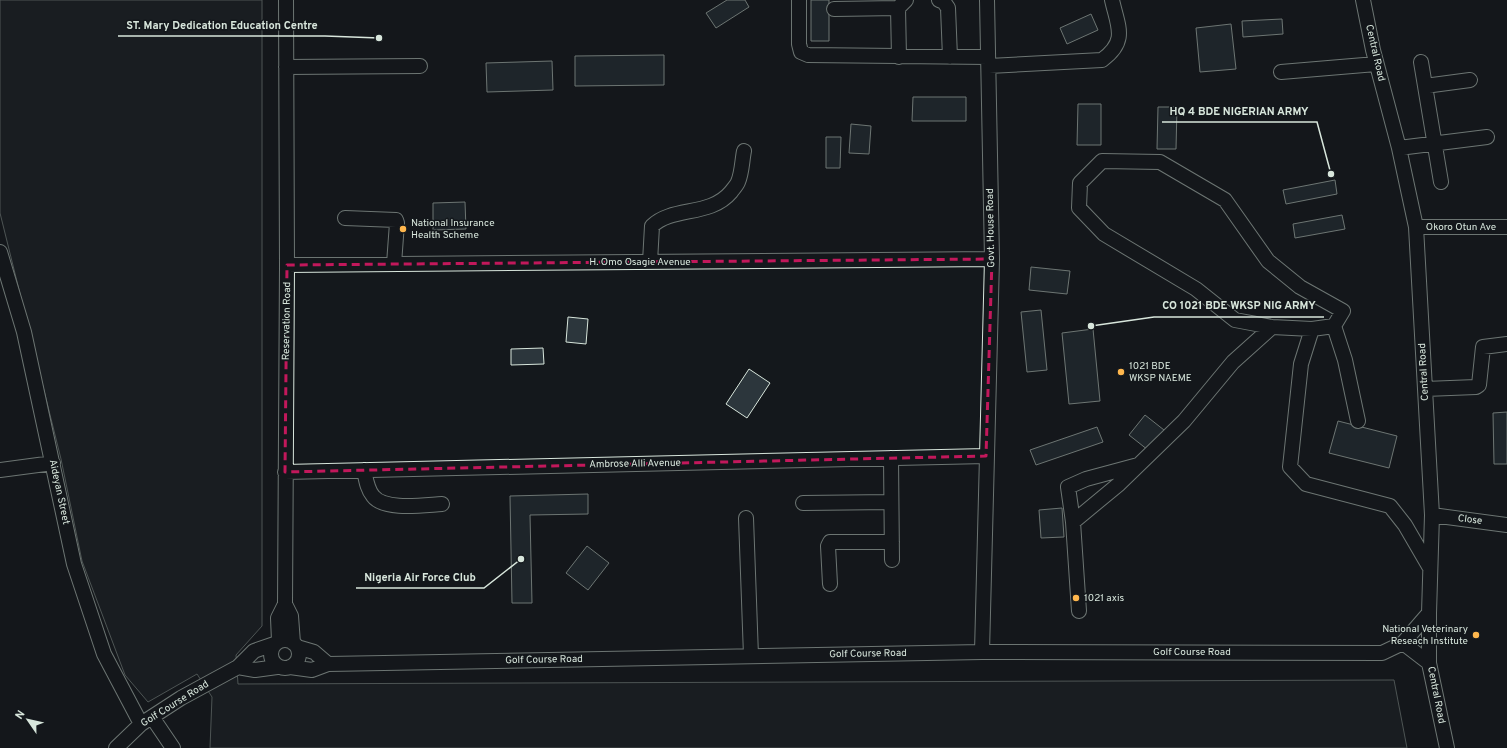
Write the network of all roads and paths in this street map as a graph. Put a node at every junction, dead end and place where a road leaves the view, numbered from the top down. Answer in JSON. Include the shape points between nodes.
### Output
{"nodes":[{"id":1,"x":286,"y":0,"type":"edge"},
{"id":2,"x":799,"y":0,"type":"edge"},
{"id":3,"x":939,"y":0,"type":"edge"},
{"id":4,"x":987,"y":0,"type":"edge"},
{"id":5,"x":1112,"y":0,"type":"edge"},
{"id":6,"x":1363,"y":0,"type":"edge"},
{"id":7,"x":902,"y":4,"type":"edge"},
{"id":8,"x":834,"y":9,"type":"dead end"},
{"id":9,"x":899,"y":57,"type":"junction"},
{"id":10,"x":950,"y":57,"type":"junction"},
{"id":11,"x":988,"y":62,"type":"junction"},
{"id":12,"x":1421,"y":62,"type":"dead end"},
{"id":13,"x":1376,"y":64,"type":"junction"},
{"id":14,"x":420,"y":66,"type":"dead end"},
{"id":15,"x":286,"y":67,"type":"junction"},
{"id":16,"x":1281,"y":72,"type":"dead end"},
{"id":17,"x":1470,"y":80,"type":"dead end"},
{"id":18,"x":1425,"y":86,"type":"junction"},
{"id":19,"x":1487,"y":137,"type":"dead end"},
{"id":20,"x":1435,"y":144,"type":"junction"},
{"id":21,"x":1399,"y":148,"type":"junction"},
{"id":22,"x":744,"y":151,"type":"dead end"},
{"id":23,"x":1441,"y":182,"type":"dead end"},
{"id":24,"x":345,"y":218,"type":"dead end"},
{"id":25,"x":1416,"y":227,"type":"junction"},
{"id":26,"x":1507,"y":227,"type":"edge"},
{"id":27,"x":0,"y":252,"type":"edge"},
{"id":28,"x":992,"y":259,"type":"junction"},
{"id":29,"x":650,"y":262,"type":"junction"},
{"id":30,"x":394,"y":264,"type":"junction"},
{"id":31,"x":288,"y":265,"type":"junction"},
{"id":32,"x":1334,"y":326,"type":"junction"},
{"id":33,"x":1272,"y":327,"type":"junction"},
{"id":34,"x":1312,"y":329,"type":"junction"},
{"id":35,"x":1507,"y":344,"type":"edge"},
{"id":36,"x":1425,"y":389,"type":"junction"},
{"id":37,"x":1358,"y":421,"type":"dead end"},
{"id":38,"x":986,"y":456,"type":"junction"},
{"id":39,"x":891,"y":458,"type":"junction"},
{"id":40,"x":53,"y":462,"type":"junction"},
{"id":41,"x":1138,"y":466,"type":"junction"},
{"id":42,"x":0,"y":470,"type":"edge"},
{"id":43,"x":364,"y":470,"type":"junction"},
{"id":44,"x":285,"y":472,"type":"junction"},
{"id":45,"x":891,"y":502,"type":"junction"},
{"id":46,"x":803,"y":503,"type":"dead end"},
{"id":47,"x":442,"y":504,"type":"dead end"},
{"id":48,"x":1432,"y":515,"type":"junction"},
{"id":49,"x":746,"y":518,"type":"dead end"},
{"id":50,"x":1073,"y":522,"type":"junction"},
{"id":51,"x":1507,"y":525,"type":"edge"},
{"id":52,"x":892,"y":542,"type":"junction"},
{"id":53,"x":892,"y":560,"type":"dead end"},
{"id":54,"x":1430,"y":568,"type":"junction"},
{"id":55,"x":830,"y":584,"type":"dead end"},
{"id":56,"x":285,"y":604,"type":"junction"},
{"id":57,"x":1079,"y":611,"type":"dead end"},
{"id":58,"x":1429,"y":613,"type":"junction"},
{"id":59,"x":277,"y":643,"type":"junction"},
{"id":60,"x":1403,"y":643,"type":"junction"},
{"id":61,"x":295,"y":645,"type":"junction"},
{"id":62,"x":982,"y":652,"type":"junction"},
{"id":63,"x":751,"y":656,"type":"junction"},
{"id":64,"x":1430,"y":663,"type":"junction"},
{"id":65,"x":328,"y":664,"type":"junction"},
{"id":66,"x":238,"y":667,"type":"junction"},
{"id":67,"x":284,"y":667,"type":"junction"},
{"id":68,"x":147,"y":721,"type":"junction"},
{"id":69,"x":116,"y":748,"type":"edge"},
{"id":70,"x":173,"y":748,"type":"edge"},
{"id":71,"x":1447,"y":748,"type":"edge"}],
"edges":[{"from":1,"to":15,"type":"street","name":"Reservation Road"},
{"from":2,"to":9,"type":"street","via":[[801,52],[808,55]]},
{"from":3,"to":10,"type":"street","via":[[948,8]]},
{"from":4,"to":11,"type":"street","name":"Govt. House Road"},
{"from":5,"to":11,"type":"street","via":[[1120,37],[1114,51],[1102,60]]},
{"from":6,"to":13,"type":"street","name":"Central Road"},
{"from":7,"to":8,"type":"street"},
{"from":7,"to":9,"type":"street"},
{"from":9,"to":10,"type":"street"},
{"from":10,"to":11,"type":"street"},
{"from":11,"to":28,"type":"street","name":"Govt. House Road"},
{"from":12,"to":18,"type":"street"},
{"from":13,"to":16,"type":"street"},
{"from":13,"to":21,"type":"street","name":"Central Road"},
{"from":14,"to":15,"type":"street"},
{"from":15,"to":31,"type":"street","name":"Reservation Road"},
{"from":17,"to":18,"type":"street"},
{"from":18,"to":20,"type":"street"},
{"from":19,"to":20,"type":"street"},
{"from":20,"to":21,"type":"street"},
{"from":20,"to":23,"type":"street"},
{"from":21,"to":25,"type":"street","name":"Central Road"},
{"from":22,"to":29,"type":"street","via":[[738,182],[727,197],[714,205],[666,218],[652,226]]},
{"from":24,"to":30,"type":"street","via":[[396,220]]},
{"from":25,"to":26,"type":"street","name":"Okoro Otun Ave"},
{"from":25,"to":36,"type":"street","name":"Central Road"},
{"from":27,"to":40,"type":"street","name":"Aideyan Street","via":[[24,332]]},
{"from":28,"to":29,"type":"street","name":"H. Omo Osagie Avenue"},
{"from":28,"to":38,"type":"street","name":"Govt. House Road"},
{"from":29,"to":30,"type":"street","name":"H. Omo Osagie Avenue"},
{"from":30,"to":31,"type":"street","name":"H. Omo Osagie Avenue"},
{"from":31,"to":44,"type":"street","name":"Reservation Road"},
{"from":32,"to":33,"type":"street","via":[[1343,311],[1300,287],[1268,261],[1225,200],[1160,162],[1102,161],[1080,183],[1079,208],[1104,234],[1196,289],[1235,320]]},
{"from":32,"to":34,"type":"street"},
{"from":32,"to":37,"type":"street","via":[[1345,360]]},
{"from":33,"to":34,"type":"street"},
{"from":33,"to":41,"type":"street","via":[[1234,362],[1184,421]]},
{"from":34,"to":54,"type":"street","via":[[1302,364],[1290,467],[1306,484],[1390,506],[1405,525]]},
{"from":35,"to":36,"type":"street","via":[[1483,347],[1479,385],[1476,387]]},
{"from":36,"to":48,"type":"street","name":"Central Road"},
{"from":38,"to":39,"type":"street","name":"Ambrose Alli Avenue"},
{"from":38,"to":62,"type":"street","name":"Govt. House Road"},
{"from":39,"to":43,"type":"street","name":"Ambrose Alli Avenue"},
{"from":39,"to":45,"type":"street"},
{"from":40,"to":42,"type":"street"},
{"from":40,"to":68,"type":"street","name":"Aideyan Street","via":[[74,564],[104,654]]},
{"from":41,"to":50,"type":"street"},
{"from":41,"to":50,"type":"street","via":[[1068,486]]},
{"from":43,"to":44,"type":"street","name":"Ambrose Alli Avenue"},
{"from":43,"to":47,"type":"street","via":[[368,487],[379,503]]},
{"from":44,"to":56,"type":"street","name":"Reservation Road"},
{"from":45,"to":46,"type":"street"},
{"from":45,"to":52,"type":"street"},
{"from":48,"to":51,"type":"street","name":"Close"},
{"from":48,"to":54,"type":"street","name":"Central Road"},
{"from":49,"to":63,"type":"street"},
{"from":50,"to":57,"type":"street"},
{"from":52,"to":53,"type":"street"},
{"from":52,"to":55,"type":"street","via":[[830,542]]},
{"from":54,"to":58,"type":"street","name":"Central Road"},
{"from":56,"to":59,"type":"street","name":"Reservation Road","via":[[278,618]]},
{"from":56,"to":61,"type":"street","via":[[291,616]]},
{"from":58,"to":60,"type":"street","name":"Golf Course Road"},
{"from":58,"to":64,"type":"street","name":"Central Road"},
{"from":59,"to":61,"type":"street","via":[[287,640]]},
{"from":59,"to":66,"type":"street","via":[[254,651]]},
{"from":59,"to":67,"type":"street","via":[[270,654],[271,659]]},
{"from":60,"to":62,"type":"street","name":"Golf Course Road","via":[[1382,653]]},
{"from":60,"to":64,"type":"street"},
{"from":61,"to":65,"type":"street","via":[[314,652]]},
{"from":61,"to":67,"type":"street","via":[[299,656],[294,665]]},
{"from":62,"to":63,"type":"street","name":"Golf Course Road"},
{"from":63,"to":65,"type":"street","name":"Golf Course Road"},
{"from":64,"to":71,"type":"street","name":"Central Road"},
{"from":65,"to":67,"type":"street","name":"Golf Course Road","via":[[312,670]]},
{"from":66,"to":67,"type":"street","name":"Golf Course Road","via":[[255,670]]},
{"from":66,"to":68,"type":"street","name":"Golf Course Road","via":[[181,698]]},
{"from":68,"to":69,"type":"street","name":"Golf Course Road"},
{"from":68,"to":70,"type":"street","name":"Aideyan Street"}]}
